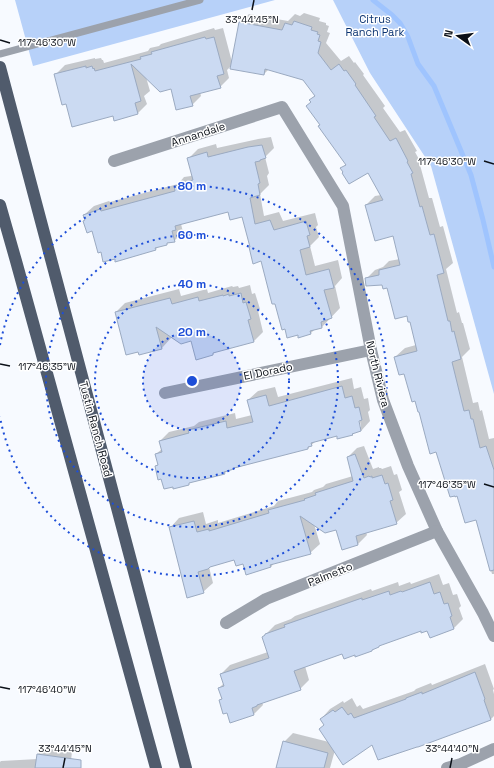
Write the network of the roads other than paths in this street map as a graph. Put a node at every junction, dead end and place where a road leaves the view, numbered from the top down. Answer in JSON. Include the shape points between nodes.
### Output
{"nodes":[{"id":1,"x":200,"y":0,"type":"edge"},
{"id":2,"x":0,"y":54,"type":"edge"},
{"id":3,"x":0,"y":67,"type":"edge"},
{"id":4,"x":282,"y":107,"type":"joint"},
{"id":5,"x":114,"y":161,"type":"dead end"},
{"id":6,"x":0,"y":205,"type":"edge"},
{"id":7,"x":371,"y":350,"type":"junction"},
{"id":8,"x":165,"y":393,"type":"dead end"},
{"id":9,"x":438,"y":531,"type":"junction"},
{"id":10,"x":226,"y":623,"type":"dead end"},
{"id":11,"x":494,"y":636,"type":"edge"},
{"id":12,"x":494,"y":749,"type":"edge"},
{"id":13,"x":462,"y":766,"type":"edge"},
{"id":14,"x":156,"y":768,"type":"edge"},
{"id":15,"x":186,"y":768,"type":"edge"},
{"id":16,"x":447,"y":768,"type":"edge"}],
"edges":[{"from":1,"to":2,"type":"lane"},
{"from":3,"to":15,"type":"main road","name":"Tustin Ranch Road"},
{"from":4,"to":5,"type":"street","name":"Annandale"},
{"from":4,"to":7,"type":"street","name":"North Riviera","via":[[343,206]]},
{"from":6,"to":14,"type":"main road"},
{"from":7,"to":8,"type":"street","name":"El Dorado"},
{"from":7,"to":9,"type":"street","name":"North Riviera","via":[[383,400],[408,466]]},
{"from":9,"to":10,"type":"street","name":"Palmetto","via":[[266,599]]},
{"from":9,"to":11,"type":"street","name":"North Riviera"},
{"from":12,"to":13,"type":"street"},
{"from":13,"to":16,"type":"street"}]}
